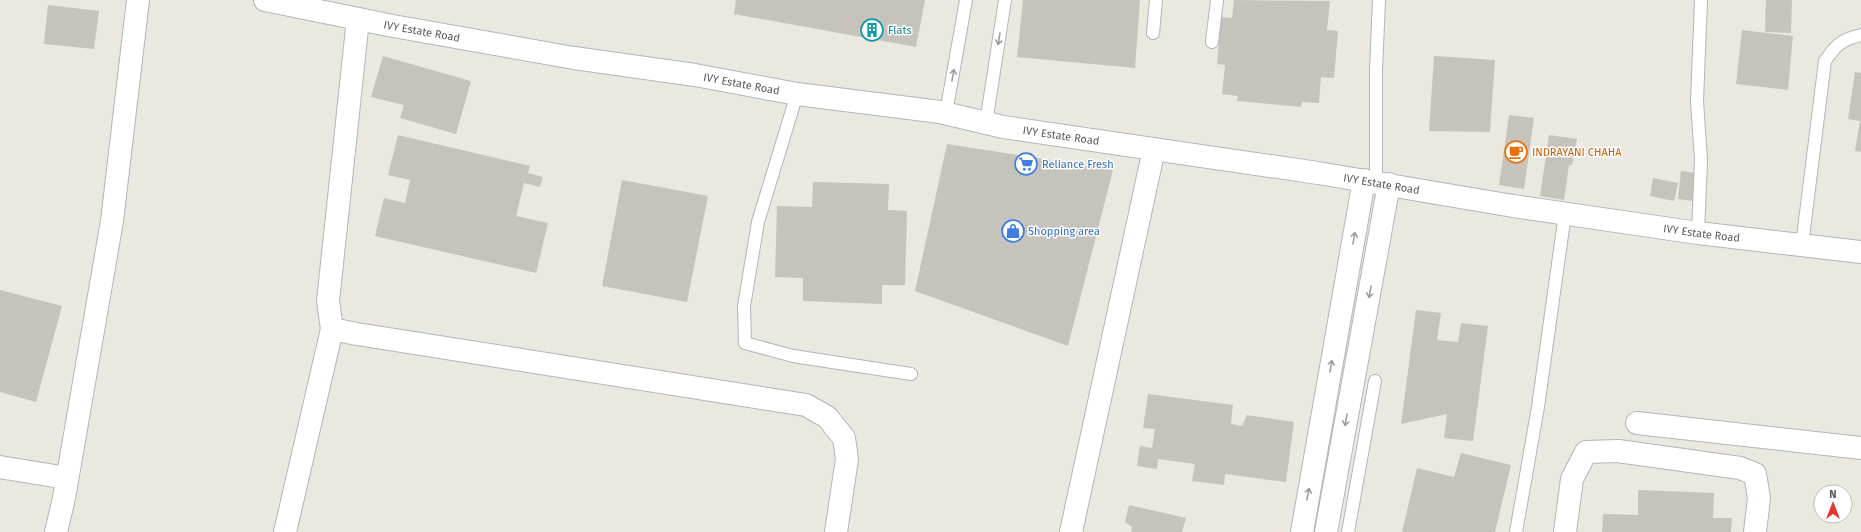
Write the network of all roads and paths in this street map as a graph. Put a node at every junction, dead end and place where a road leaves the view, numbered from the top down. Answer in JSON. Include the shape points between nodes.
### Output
{"nodes":[{"id":1,"x":138,"y":0,"type":"edge"},
{"id":2,"x":265,"y":0,"type":"edge"},
{"id":3,"x":966,"y":0,"type":"edge"},
{"id":4,"x":1005,"y":0,"type":"edge"},
{"id":5,"x":1156,"y":0,"type":"edge"},
{"id":6,"x":1217,"y":0,"type":"edge"},
{"id":7,"x":1379,"y":0,"type":"edge"},
{"id":8,"x":1701,"y":0,"type":"edge"},
{"id":9,"x":358,"y":19,"type":"junction"},
{"id":10,"x":1154,"y":33,"type":"dead end"},
{"id":11,"x":1861,"y":35,"type":"edge"},
{"id":12,"x":1212,"y":42,"type":"dead end"},
{"id":13,"x":797,"y":94,"type":"junction"},
{"id":14,"x":946,"y":113,"type":"junction"},
{"id":15,"x":986,"y":123,"type":"junction"},
{"id":16,"x":1154,"y":150,"type":"junction"},
{"id":17,"x":1376,"y":182,"type":"junction"},
{"id":18,"x":1565,"y":214,"type":"junction"},
{"id":19,"x":1698,"y":232,"type":"junction"},
{"id":20,"x":1802,"y":245,"type":"junction"},
{"id":21,"x":1861,"y":252,"type":"edge"},
{"id":22,"x":332,"y":329,"type":"junction"},
{"id":23,"x":911,"y":374,"type":"dead end"},
{"id":24,"x":1375,"y":381,"type":"dead end"},
{"id":25,"x":1637,"y":423,"type":"dead end"},
{"id":26,"x":1861,"y":448,"type":"edge"},
{"id":27,"x":1316,"y":449,"type":"junction"},
{"id":28,"x":1351,"y":455,"type":"junction"},
{"id":29,"x":0,"y":467,"type":"edge"},
{"id":30,"x":66,"y":478,"type":"junction"},
{"id":31,"x":56,"y":532,"type":"edge"},
{"id":32,"x":285,"y":532,"type":"edge"},
{"id":33,"x":836,"y":532,"type":"edge"},
{"id":34,"x":1071,"y":532,"type":"edge"},
{"id":35,"x":1302,"y":532,"type":"edge"},
{"id":36,"x":1326,"y":532,"type":"edge"},
{"id":37,"x":1348,"y":532,"type":"edge"},
{"id":38,"x":1516,"y":532,"type":"edge"},
{"id":39,"x":1565,"y":532,"type":"edge"},
{"id":40,"x":1755,"y":532,"type":"edge"}],
"edges":[{"from":1,"to":30,"type":"street","via":[[112,221]]},
{"from":2,"to":9,"type":"street","name":"IVY Estate Road"},
{"from":14,"to":3,"type":"lane","one_way":true},
{"from":4,"to":15,"type":"lane","one_way":true},
{"from":5,"to":10,"type":"lane"},
{"from":6,"to":12,"type":"lane"},
{"from":7,"to":17,"type":"lane"},
{"from":8,"to":19,"type":"lane","via":[[1697,101],[1701,160]]},
{"from":9,"to":13,"type":"street","name":"IVY Estate Road","via":[[574,58],[695,75]]},
{"from":9,"to":22,"type":"street","via":[[328,301]]},
{"from":11,"to":20,"type":"lane","via":[[1848,38],[1835,46],[1825,61]]},
{"from":13,"to":14,"type":"street","name":"IVY Estate Road"},
{"from":13,"to":23,"type":"lane","via":[[758,222],[744,306],[745,343],[793,356]]},
{"from":14,"to":15,"type":"street","name":"IVY Estate Road"},
{"from":15,"to":16,"type":"street","name":"IVY Estate Road"},
{"from":16,"to":17,"type":"street","name":"IVY Estate Road"},
{"from":16,"to":34,"type":"street"},
{"from":17,"to":18,"type":"street","name":"IVY Estate Road"},
{"from":27,"to":17,"type":"street","one_way":true},
{"from":17,"to":28,"type":"street","one_way":true},
{"from":18,"to":19,"type":"street","name":"IVY Estate Road"},
{"from":18,"to":38,"type":"lane","via":[[1538,406]]},
{"from":19,"to":20,"type":"street","name":"IVY Estate Road"},
{"from":20,"to":21,"type":"street","name":"IVY Estate Road"},
{"from":22,"to":32,"type":"street"},
{"from":22,"to":33,"type":"street","via":[[806,405],[827,417],[844,438],[847,459]]},
{"from":24,"to":28,"type":"lane"},
{"from":25,"to":26,"type":"street"},
{"from":27,"to":28,"type":"lane"},
{"from":35,"to":27,"type":"street","one_way":true},
{"from":28,"to":36,"type":"street"},
{"from":28,"to":37,"type":"lane"},
{"from":29,"to":30,"type":"street"},
{"from":30,"to":31,"type":"street"},
{"from":39,"to":40,"type":"street","via":[[1572,479],[1586,452],[1618,451],[1740,468],[1755,474],[1759,498]]}]}
